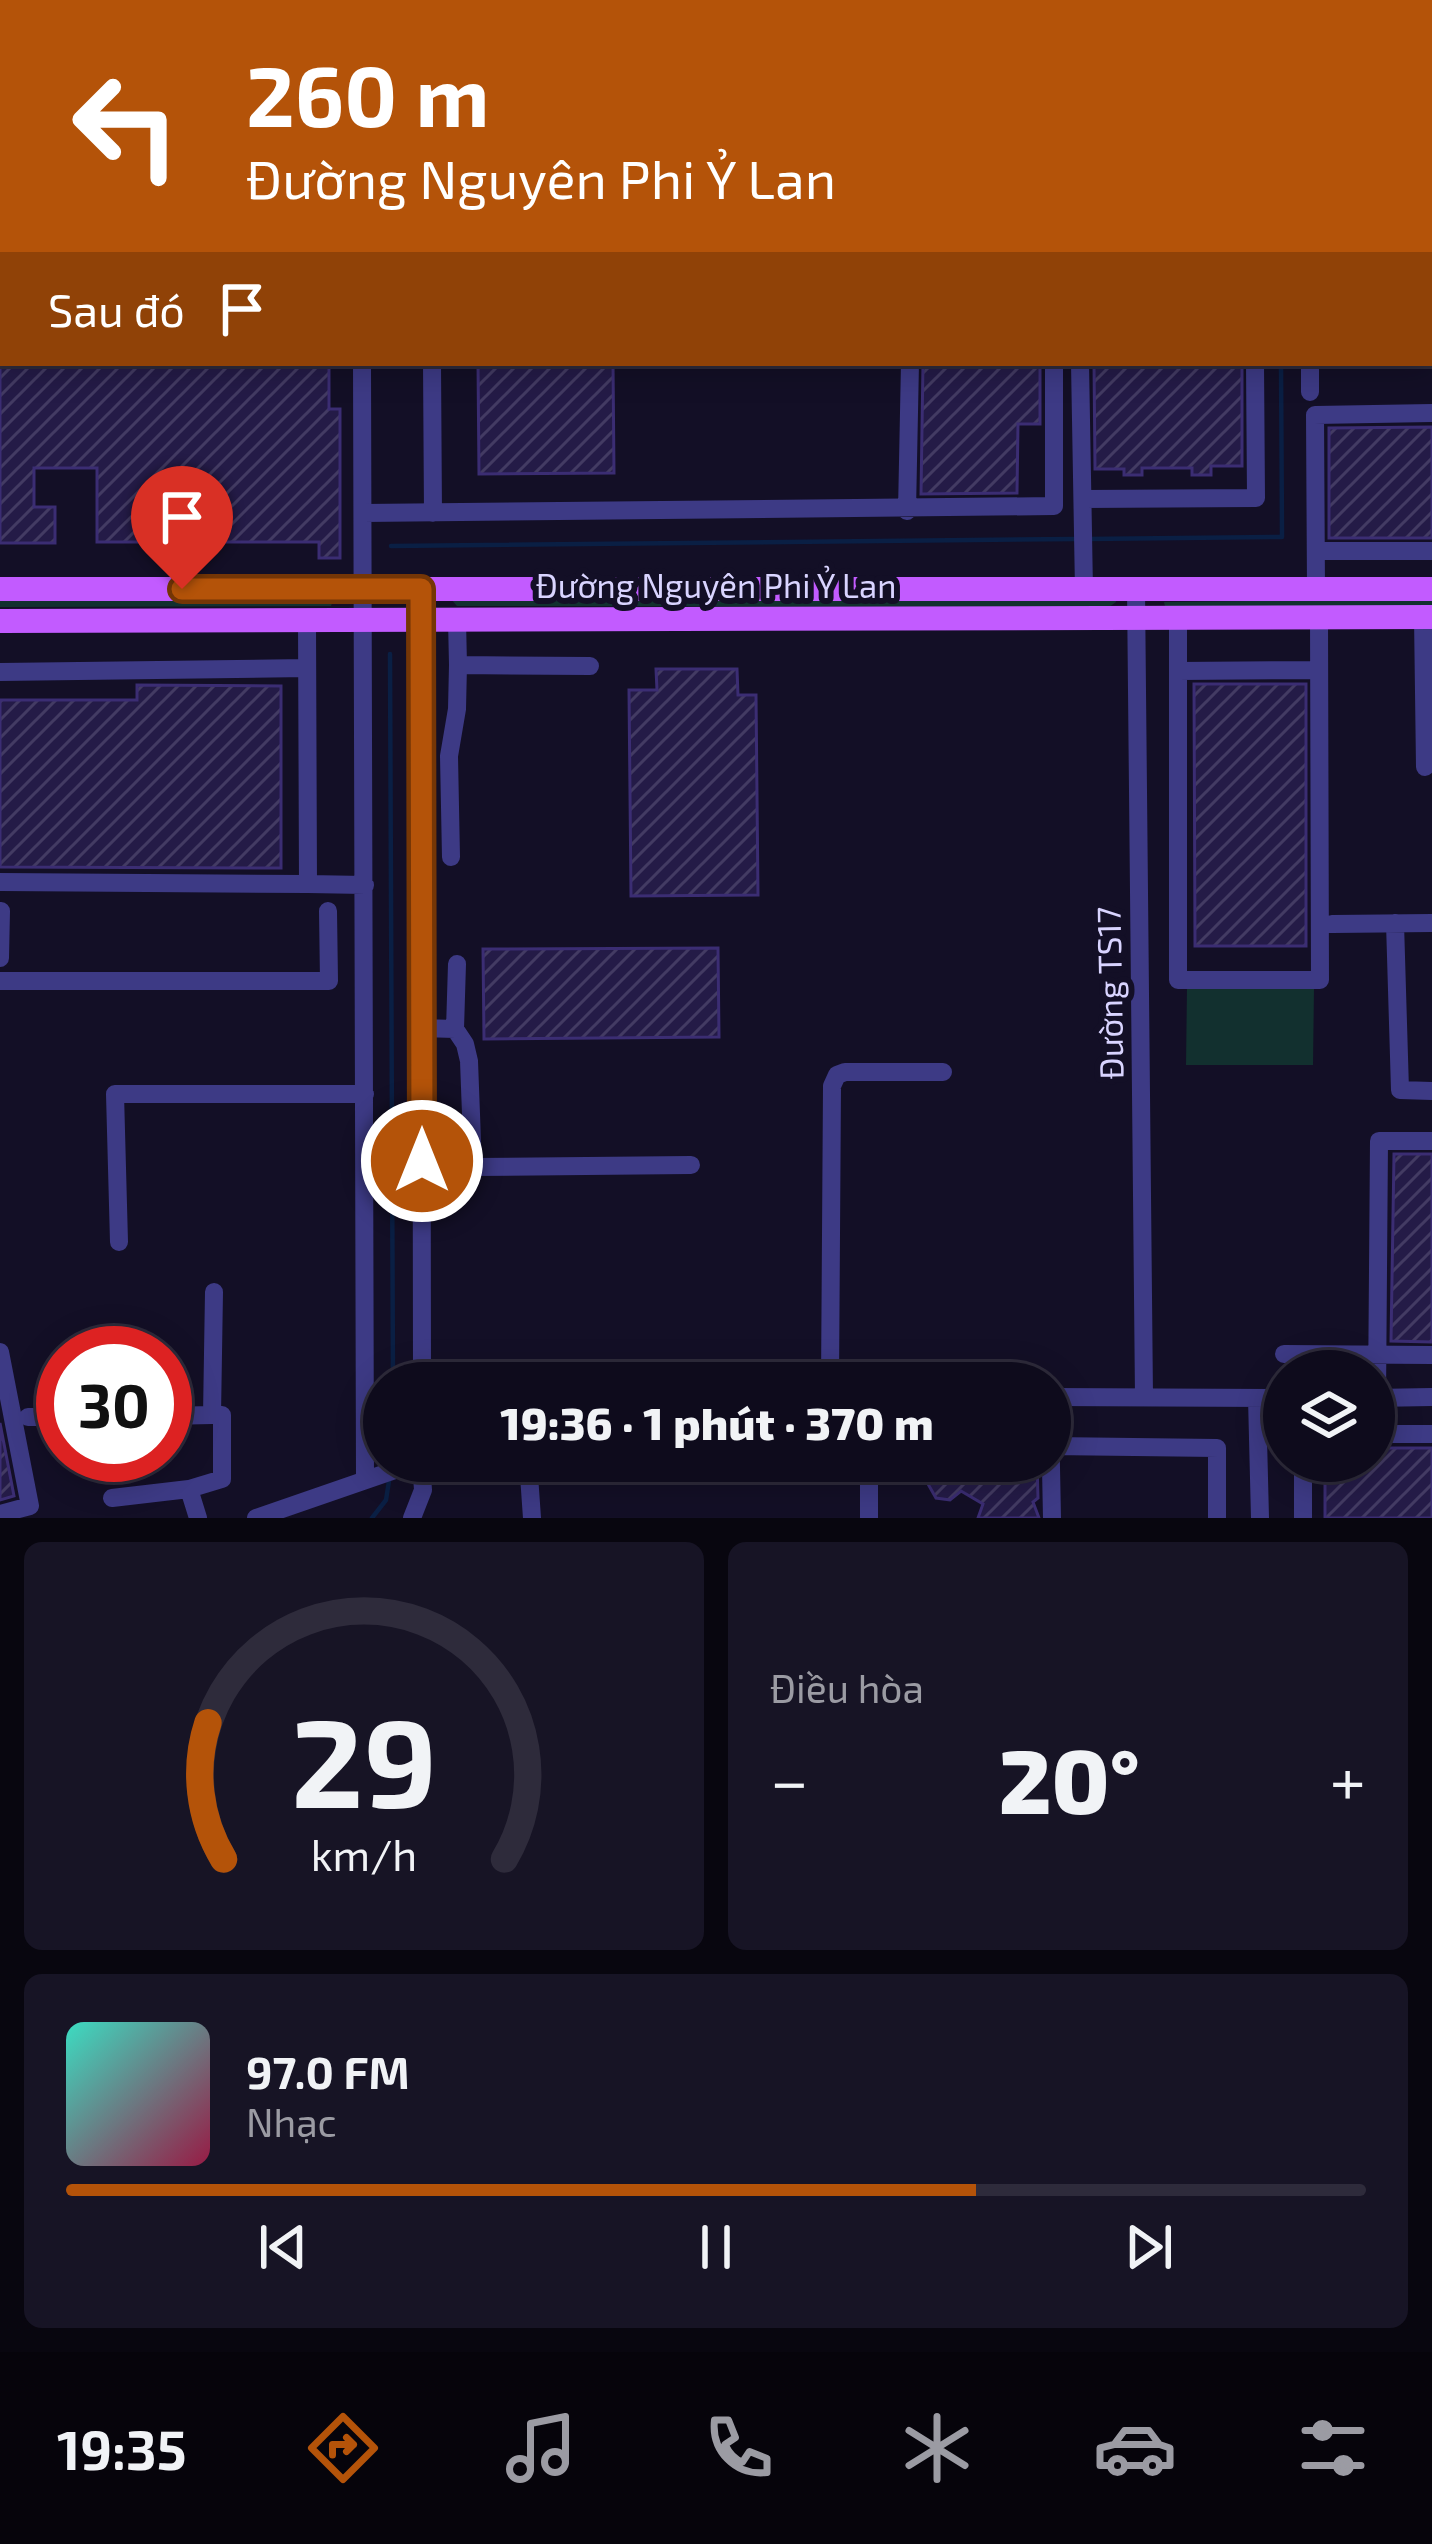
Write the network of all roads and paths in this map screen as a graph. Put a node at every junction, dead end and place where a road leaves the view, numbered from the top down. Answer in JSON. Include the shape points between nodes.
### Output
{"nodes":[{"id":1,"x":362,"y":366,"type":"edge"},
{"id":2,"x":432,"y":366,"type":"edge"},
{"id":3,"x":910,"y":366,"type":"edge"},
{"id":4,"x":1054,"y":366,"type":"edge"},
{"id":5,"x":1080,"y":366,"type":"edge"},
{"id":6,"x":1255,"y":366,"type":"edge"},
{"id":7,"x":1310,"y":366,"type":"edge"},
{"id":8,"x":1310,"y":392,"type":"dead end"},
{"id":9,"x":1432,"y":413,"type":"edge"},
{"id":10,"x":1083,"y":507,"type":"junction"},
{"id":11,"x":907,"y":511,"type":"junction"},
{"id":12,"x":363,"y":513,"type":"junction"},
{"id":13,"x":433,"y":513,"type":"junction"},
{"id":14,"x":1432,"y":550,"type":"edge"},
{"id":15,"x":1316,"y":551,"type":"junction"},
{"id":16,"x":0,"y":589,"type":"edge"},
{"id":17,"x":364,"y":589,"type":"junction"},
{"id":18,"x":421,"y":589,"type":"junction"},
{"id":19,"x":1316,"y":589,"type":"junction"},
{"id":20,"x":1432,"y":589,"type":"edge"},
{"id":21,"x":1084,"y":590,"type":"junction"},
{"id":22,"x":1136,"y":590,"type":"junction"},
{"id":23,"x":1137,"y":617,"type":"junction"},
{"id":24,"x":1178,"y":617,"type":"junction"},
{"id":25,"x":1319,"y":617,"type":"junction"},
{"id":26,"x":1427,"y":617,"type":"edge"},
{"id":27,"x":364,"y":620,"type":"junction"},
{"id":28,"x":421,"y":620,"type":"junction"},
{"id":29,"x":457,"y":620,"type":"junction"},
{"id":30,"x":0,"y":621,"type":"edge"},
{"id":31,"x":307,"y":621,"type":"junction"},
{"id":32,"x":458,"y":665,"type":"junction"},
{"id":33,"x":590,"y":666,"type":"dead end"},
{"id":34,"x":307,"y":668,"type":"junction"},
{"id":35,"x":1319,"y":670,"type":"junction"},
{"id":36,"x":1178,"y":671,"type":"junction"},
{"id":37,"x":0,"y":672,"type":"edge"},
{"id":38,"x":1425,"y":767,"type":"dead end"},
{"id":39,"x":422,"y":842,"type":"junction"},
{"id":40,"x":0,"y":883,"type":"edge"},
{"id":41,"x":308,"y":884,"type":"junction"},
{"id":42,"x":364,"y":885,"type":"junction"},
{"id":43,"x":1,"y":910,"type":"edge"},
{"id":44,"x":328,"y":911,"type":"dead end"},
{"id":45,"x":1395,"y":923,"type":"junction"},
{"id":46,"x":1432,"y":923,"type":"edge"},
{"id":47,"x":1331,"y":924,"type":"dead end"},
{"id":48,"x":0,"y":958,"type":"edge"},
{"id":49,"x":457,"y":964,"type":"dead end"},
{"id":50,"x":329,"y":968,"type":"junction"},
{"id":51,"x":364,"y":968,"type":"junction"},
{"id":52,"x":1140,"y":980,"type":"junction"},
{"id":53,"x":1178,"y":980,"type":"junction"},
{"id":54,"x":0,"y":981,"type":"edge"},
{"id":55,"x":422,"y":1028,"type":"junction"},
{"id":56,"x":455,"y":1029,"type":"junction"},
{"id":57,"x":943,"y":1072,"type":"dead end"},
{"id":58,"x":1432,"y":1091,"type":"edge"},
{"id":59,"x":364,"y":1094,"type":"junction"},
{"id":60,"x":1432,"y":1141,"type":"edge"},
{"id":61,"x":691,"y":1165,"type":"dead end"},
{"id":62,"x":119,"y":1242,"type":"dead end"},
{"id":63,"x":214,"y":1292,"type":"dead end"},
{"id":64,"x":1,"y":1347,"type":"edge"},
{"id":65,"x":1376,"y":1350,"type":"edge"},
{"id":66,"x":1395,"y":1354,"type":"edge"},
{"id":67,"x":1432,"y":1355,"type":"edge"},
{"id":68,"x":365,"y":1362,"type":"edge"},
{"id":69,"x":422,"y":1362,"type":"edge"},
{"id":70,"x":830,"y":1362,"type":"edge"},
{"id":71,"x":1432,"y":1396,"type":"edge"},
{"id":72,"x":1071,"y":1397,"type":"edge"},
{"id":73,"x":1144,"y":1397,"type":"junction"},
{"id":74,"x":1395,"y":1397,"type":"edge"},
{"id":75,"x":1257,"y":1398,"type":"junction"},
{"id":76,"x":1263,"y":1398,"type":"edge"},
{"id":77,"x":192,"y":1415,"type":"edge"},
{"id":78,"x":212,"y":1415,"type":"junction"},
{"id":79,"x":28,"y":1417,"type":"dead end"},
{"id":80,"x":36,"y":1417,"type":"edge"},
{"id":81,"x":1395,"y":1434,"type":"edge"},
{"id":82,"x":1432,"y":1434,"type":"edge"},
{"id":83,"x":1071,"y":1446,"type":"edge"},
{"id":84,"x":363,"y":1481,"type":"edge"},
{"id":85,"x":421,"y":1482,"type":"edge"},
{"id":86,"x":529,"y":1482,"type":"edge"},
{"id":87,"x":869,"y":1482,"type":"edge"},
{"id":88,"x":1052,"y":1482,"type":"edge"},
{"id":89,"x":1303,"y":1482,"type":"edge"},
{"id":90,"x":190,"y":1489,"type":"junction"},
{"id":91,"x":112,"y":1498,"type":"dead end"},
{"id":92,"x":0,"y":1514,"type":"edge"},
{"id":93,"x":198,"y":1518,"type":"edge"},
{"id":94,"x":256,"y":1518,"type":"edge"},
{"id":95,"x":412,"y":1518,"type":"edge"},
{"id":96,"x":532,"y":1518,"type":"edge"},
{"id":97,"x":869,"y":1518,"type":"edge"},
{"id":98,"x":1052,"y":1518,"type":"edge"},
{"id":99,"x":1217,"y":1518,"type":"edge"},
{"id":100,"x":1260,"y":1518,"type":"edge"},
{"id":101,"x":1303,"y":1518,"type":"edge"}],
"edges":[{"from":1,"to":12,"type":"street"},
{"from":2,"to":13,"type":"street"},
{"from":3,"to":11,"type":"street"},
{"from":4,"to":11,"type":"street","via":[[1054,506]]},
{"from":5,"to":10,"type":"street"},
{"from":6,"to":10,"type":"street","via":[[1256,498]]},
{"from":7,"to":8,"type":"street"},
{"from":9,"to":15,"type":"street","via":[[1315,415]]},
{"from":10,"to":21,"type":"street"},
{"from":11,"to":13,"type":"street"},
{"from":12,"to":13,"type":"street"},
{"from":12,"to":17,"type":"street"},
{"from":14,"to":15,"type":"street"},
{"from":15,"to":19,"type":"street"},
{"from":16,"to":17,"type":"main road","name":"Đường Nguyên Phi Ỷ Lan"},
{"from":17,"to":18,"type":"main road","name":"Đường Nguyên Phi Ỷ Lan"},
{"from":17,"to":27,"type":"street"},
{"from":18,"to":21,"type":"main road","name":"Đường Nguyên Phi Ỷ Lan"},
{"from":18,"to":28,"type":"street"},
{"from":19,"to":20,"type":"main road","name":"Đường Nguyên Phi Ỷ Lan"},
{"from":19,"to":22,"type":"main road","name":"Đường Nguyên Phi Ỷ Lan"},
{"from":21,"to":22,"type":"main road","name":"Đường Nguyên Phi Ỷ Lan"},
{"from":22,"to":23,"type":"street","name":"Đường TS17"},
{"from":23,"to":24,"type":"main road","name":"Đường Nguyên Phi Ỷ Lan"},
{"from":23,"to":29,"type":"main road","name":"Đường Nguyên Phi Ỷ Lan"},
{"from":23,"to":52,"type":"street","name":"Đường TS17"},
{"from":24,"to":25,"type":"main road","name":"Đường Nguyên Phi Ỷ Lan"},
{"from":24,"to":36,"type":"street"},
{"from":25,"to":26,"type":"main road","name":"Đường Nguyên Phi Ỷ Lan"},
{"from":25,"to":35,"type":"street"},
{"from":26,"to":38,"type":"street"},
{"from":27,"to":28,"type":"main road","name":"Đường Nguyên Phi Ỷ Lan"},
{"from":27,"to":31,"type":"main road","name":"Đường Nguyên Phi Ỷ Lan"},
{"from":27,"to":42,"type":"street"},
{"from":28,"to":29,"type":"main road","name":"Đường Nguyên Phi Ỷ Lan"},
{"from":28,"to":39,"type":"street"},
{"from":29,"to":32,"type":"street"},
{"from":30,"to":31,"type":"main road","name":"Đường Nguyên Phi Ỷ Lan"},
{"from":31,"to":34,"type":"street"},
{"from":32,"to":33,"type":"street"},
{"from":32,"to":39,"type":"street","via":[[450,849]]},
{"from":34,"to":37,"type":"street"},
{"from":34,"to":41,"type":"street"},
{"from":35,"to":36,"type":"street"},
{"from":35,"to":53,"type":"street","via":[[1320,980]]},
{"from":36,"to":53,"type":"street"},
{"from":39,"to":55,"type":"street"},
{"from":40,"to":41,"type":"street"},
{"from":41,"to":42,"type":"street"},
{"from":42,"to":51,"type":"street"},
{"from":43,"to":48,"type":"street"},
{"from":44,"to":50,"type":"street"},
{"from":45,"to":46,"type":"street"},
{"from":45,"to":47,"type":"street"},
{"from":45,"to":58,"type":"street","via":[[1400,1090]]},
{"from":49,"to":56,"type":"street"},
{"from":50,"to":51,"type":"street"},
{"from":50,"to":54,"type":"street","via":[[329,981]]},
{"from":51,"to":59,"type":"street"},
{"from":52,"to":53,"type":"street"},
{"from":52,"to":73,"type":"street","name":"Đường TS17"},
{"from":55,"to":56,"type":"street"},
{"from":55,"to":69,"type":"street"},
{"from":56,"to":61,"type":"street","via":[[469,1061],[473,1167]]},
{"from":57,"to":70,"type":"street","via":[[845,1072],[832,1086]]},
{"from":59,"to":62,"type":"street","via":[[115,1094]]},
{"from":59,"to":68,"type":"street"},
{"from":60,"to":65,"type":"street","via":[[1379,1141]]},
{"from":63,"to":78,"type":"street"},
{"from":64,"to":92,"type":"street","via":[[30,1505]]},
{"from":66,"to":67,"type":"street"},
{"from":71,"to":74,"type":"street"},
{"from":72,"to":73,"type":"street"},
{"from":73,"to":75,"type":"street"},
{"from":75,"to":76,"type":"street"},
{"from":75,"to":100,"type":"street"},
{"from":77,"to":78,"type":"street"},
{"from":78,"to":90,"type":"street","via":[[222,1415],[222,1479]]},
{"from":79,"to":80,"type":"street"},
{"from":81,"to":82,"type":"street"},
{"from":83,"to":99,"type":"street","via":[[1217,1448]]},
{"from":84,"to":94,"type":"street"},
{"from":85,"to":95,"type":"street"},
{"from":86,"to":96,"type":"street"},
{"from":87,"to":97,"type":"street"},
{"from":88,"to":98,"type":"street"},
{"from":89,"to":101,"type":"street"},
{"from":90,"to":91,"type":"street"},
{"from":90,"to":93,"type":"street"}]}
